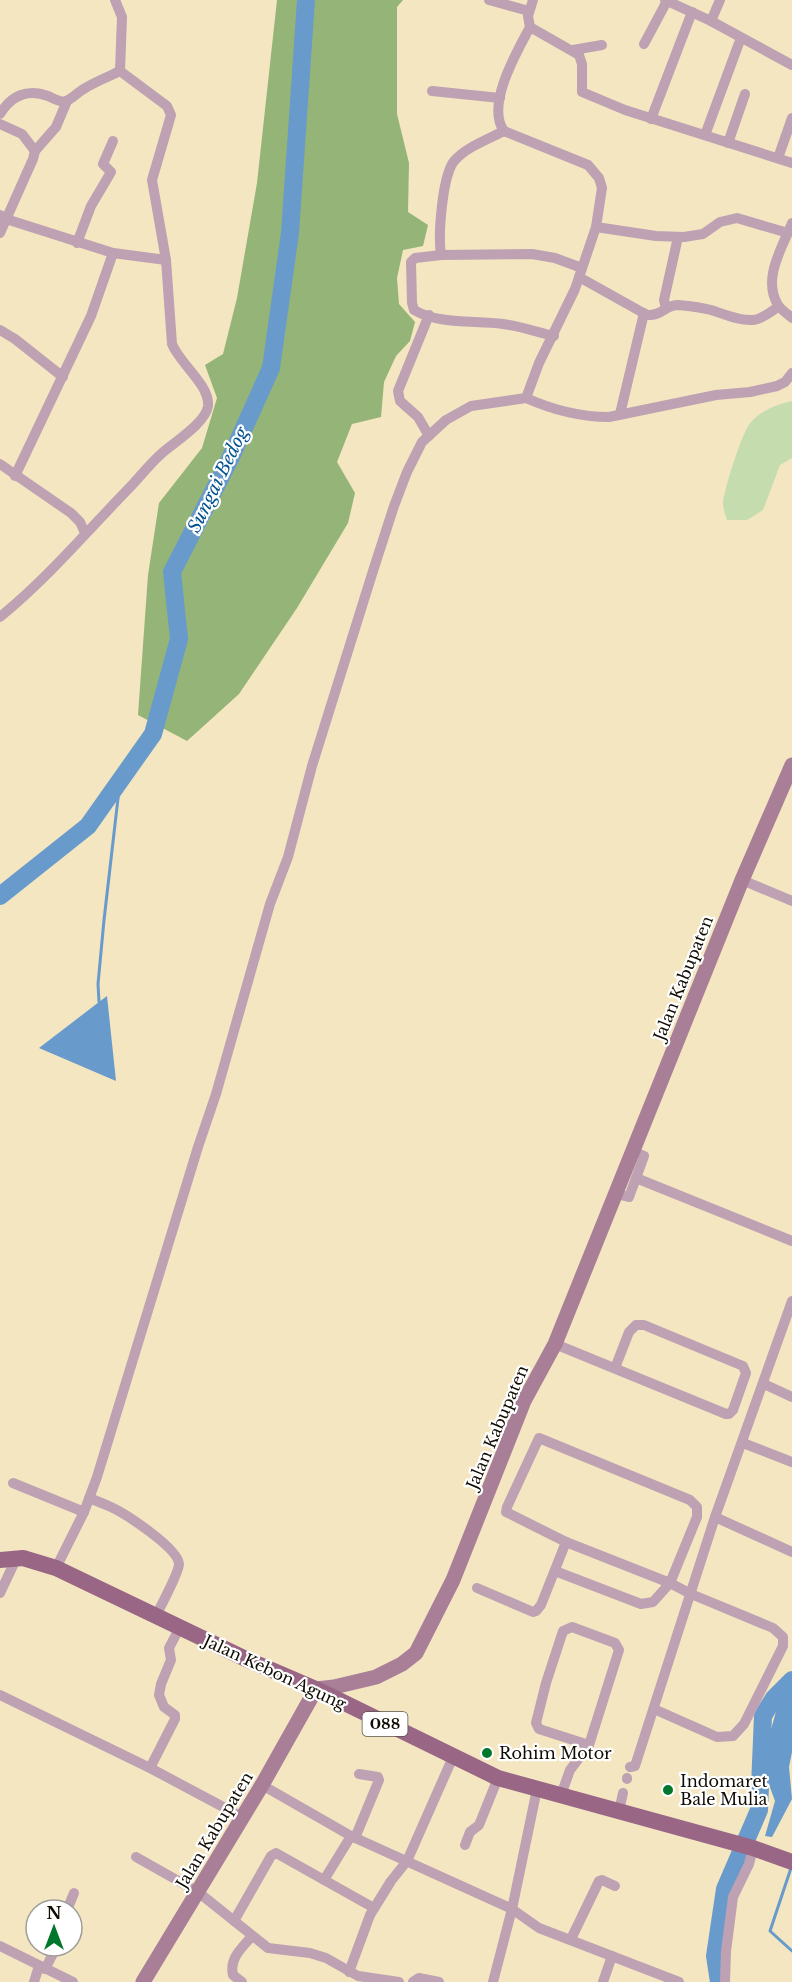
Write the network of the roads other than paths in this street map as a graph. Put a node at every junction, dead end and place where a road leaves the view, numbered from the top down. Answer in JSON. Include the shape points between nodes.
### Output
{"nodes":[{"id":1,"x":115,"y":0,"type":"edge"},
{"id":2,"x":490,"y":0,"type":"edge"},
{"id":3,"x":533,"y":0,"type":"edge"},
{"id":4,"x":666,"y":0,"type":"edge"},
{"id":5,"x":720,"y":0,"type":"edge"},
{"id":6,"x":529,"y":11,"type":"junction"},
{"id":7,"x":692,"y":12,"type":"junction"},
{"id":8,"x":711,"y":21,"type":"junction"},
{"id":9,"x":530,"y":27,"type":"junction"},
{"id":10,"x":739,"y":43,"type":"dead end"},
{"id":11,"x":644,"y":44,"type":"dead end"},
{"id":12,"x":602,"y":45,"type":"dead end"},
{"id":13,"x":573,"y":50,"type":"junction"},
{"id":14,"x":792,"y":65,"type":"edge"},
{"id":15,"x":120,"y":71,"type":"junction"},
{"id":16,"x":432,"y":91,"type":"dead end"},
{"id":17,"x":745,"y":94,"type":"dead end"},
{"id":18,"x":500,"y":98,"type":"junction"},
{"id":19,"x":67,"y":101,"type":"junction"},
{"id":20,"x":0,"y":114,"type":"edge"},
{"id":21,"x":792,"y":117,"type":"edge"},
{"id":22,"x":651,"y":119,"type":"junction"},
{"id":23,"x":0,"y":124,"type":"edge"},
{"id":24,"x":504,"y":130,"type":"junction"},
{"id":25,"x":705,"y":135,"type":"junction"},
{"id":26,"x":112,"y":141,"type":"dead end"},
{"id":27,"x":728,"y":143,"type":"junction"},
{"id":28,"x":35,"y":151,"type":"junction"},
{"id":29,"x":778,"y":158,"type":"junction"},
{"id":30,"x":792,"y":163,"type":"edge"},
{"id":31,"x":3,"y":217,"type":"edge"},
{"id":32,"x":596,"y":227,"type":"junction"},
{"id":33,"x":790,"y":228,"type":"edge"},
{"id":34,"x":0,"y":232,"type":"edge"},
{"id":35,"x":678,"y":237,"type":"junction"},
{"id":36,"x":77,"y":243,"type":"junction"},
{"id":37,"x":113,"y":253,"type":"junction"},
{"id":38,"x":441,"y":255,"type":"junction"},
{"id":39,"x":166,"y":260,"type":"junction"},
{"id":40,"x":580,"y":273,"type":"junction"},
{"id":41,"x":778,"y":307,"type":"junction"},
{"id":42,"x":666,"y":308,"type":"junction"},
{"id":43,"x":645,"y":314,"type":"junction"},
{"id":44,"x":429,"y":315,"type":"junction"},
{"id":45,"x":792,"y":318,"type":"edge"},
{"id":46,"x":0,"y":330,"type":"edge"},
{"id":47,"x":554,"y":336,"type":"junction"},
{"id":48,"x":792,"y":373,"type":"edge"},
{"id":49,"x":63,"y":377,"type":"junction"},
{"id":50,"x":526,"y":398,"type":"junction"},
{"id":51,"x":621,"y":414,"type":"junction"},
{"id":52,"x":429,"y":436,"type":"junction"},
{"id":53,"x":1,"y":468,"type":"edge"},
{"id":54,"x":15,"y":476,"type":"junction"},
{"id":55,"x":85,"y":533,"type":"junction"},
{"id":56,"x":0,"y":616,"type":"edge"},
{"id":57,"x":792,"y":765,"type":"edge"},
{"id":58,"x":742,"y":880,"type":"junction"},
{"id":59,"x":792,"y":901,"type":"edge"},
{"id":60,"x":633,"y":1151,"type":"junction"},
{"id":61,"x":636,"y":1178,"type":"junction"},
{"id":62,"x":615,"y":1194,"type":"junction"},
{"id":63,"x":792,"y":1241,"type":"edge"},
{"id":64,"x":791,"y":1305,"type":"edge"},
{"id":65,"x":555,"y":1344,"type":"junction"},
{"id":66,"x":615,"y":1368,"type":"junction"},
{"id":67,"x":764,"y":1384,"type":"junction"},
{"id":68,"x":792,"y":1397,"type":"edge"},
{"id":69,"x":743,"y":1443,"type":"junction"},
{"id":70,"x":792,"y":1462,"type":"edge"},
{"id":71,"x":13,"y":1483,"type":"dead end"},
{"id":72,"x":89,"y":1498,"type":"junction"},
{"id":73,"x":84,"y":1512,"type":"junction"},
{"id":74,"x":716,"y":1517,"type":"junction"},
{"id":75,"x":566,"y":1542,"type":"junction"},
{"id":76,"x":792,"y":1552,"type":"edge"},
{"id":77,"x":7,"y":1556,"type":"edge"},
{"id":78,"x":56,"y":1568,"type":"junction"},
{"id":79,"x":555,"y":1571,"type":"junction"},
{"id":80,"x":670,"y":1584,"type":"junction"},
{"id":81,"x":477,"y":1588,"type":"dead end"},
{"id":82,"x":0,"y":1593,"type":"edge"},
{"id":83,"x":691,"y":1594,"type":"junction"},
{"id":84,"x":156,"y":1616,"type":"junction"},
{"id":85,"x":180,"y":1627,"type":"junction"},
{"id":86,"x":316,"y":1689,"type":"junction"},
{"id":87,"x":0,"y":1695,"type":"edge"},
{"id":88,"x":654,"y":1709,"type":"junction"},
{"id":89,"x":589,"y":1745,"type":"junction"},
{"id":90,"x":453,"y":1757,"type":"junction"},
{"id":91,"x":150,"y":1768,"type":"junction"},
{"id":92,"x":359,"y":1774,"type":"dead end"},
{"id":93,"x":628,"y":1775,"type":"dead end"},
{"id":94,"x":498,"y":1778,"type":"junction"},
{"id":95,"x":262,"y":1785,"type":"junction"},
{"id":96,"x":537,"y":1789,"type":"junction"},
{"id":97,"x":623,"y":1793,"type":"dead end"},
{"id":98,"x":561,"y":1795,"type":"junction"},
{"id":99,"x":619,"y":1811,"type":"junction"},
{"id":100,"x":242,"y":1817,"type":"junction"},
{"id":101,"x":353,"y":1837,"type":"junction"},
{"id":102,"x":465,"y":1845,"type":"dead end"},
{"id":103,"x":753,"y":1848,"type":"junction"},
{"id":104,"x":135,"y":1857,"type":"dead end"},
{"id":105,"x":407,"y":1861,"type":"junction"},
{"id":106,"x":788,"y":1861,"type":"edge"},
{"id":107,"x":324,"y":1880,"type":"junction"},
{"id":108,"x":615,"y":1886,"type":"dead end"},
{"id":109,"x":198,"y":1892,"type":"junction"},
{"id":110,"x":74,"y":1893,"type":"dead end"},
{"id":111,"x":72,"y":1898,"type":"edge"},
{"id":112,"x":374,"y":1908,"type":"junction"},
{"id":113,"x":512,"y":1909,"type":"junction"},
{"id":114,"x":234,"y":1921,"type":"junction"},
{"id":115,"x":252,"y":1936,"type":"junction"},
{"id":116,"x":571,"y":1939,"type":"junction"},
{"id":117,"x":0,"y":1946,"type":"edge"},
{"id":118,"x":612,"y":1956,"type":"junction"},
{"id":119,"x":48,"y":1958,"type":"edge"},
{"id":120,"x":42,"y":1967,"type":"junction"},
{"id":121,"x":349,"y":1972,"type":"junction"},
{"id":122,"x":233,"y":1980,"type":"edge"},
{"id":123,"x":376,"y":1980,"type":"edge"},
{"id":124,"x":34,"y":1982,"type":"edge"},
{"id":125,"x":73,"y":1982,"type":"edge"},
{"id":126,"x":143,"y":1982,"type":"edge"},
{"id":127,"x":399,"y":1982,"type":"edge"},
{"id":128,"x":413,"y":1982,"type":"edge"},
{"id":129,"x":439,"y":1982,"type":"edge"},
{"id":130,"x":493,"y":1982,"type":"edge"},
{"id":131,"x":603,"y":1982,"type":"edge"},
{"id":132,"x":679,"y":1982,"type":"edge"},
{"id":133,"x":725,"y":1982,"type":"edge"}],
"edges":[{"from":1,"to":15,"type":"street","via":[[122,17]]},
{"from":2,"to":6,"type":"street"},
{"from":3,"to":6,"type":"street"},
{"from":4,"to":7,"type":"street"},
{"from":4,"to":11,"type":"street"},
{"from":5,"to":8,"type":"street"},
{"from":6,"to":9,"type":"street"},
{"from":7,"to":8,"type":"street"},
{"from":7,"to":22,"type":"street"},
{"from":8,"to":14,"type":"street"},
{"from":9,"to":13,"type":"street"},
{"from":9,"to":18,"type":"street","via":[[504,79]]},
{"from":10,"to":25,"type":"street"},
{"from":12,"to":13,"type":"street"},
{"from":13,"to":22,"type":"street","via":[[582,60],[582,92]]},
{"from":15,"to":19,"type":"street"},
{"from":15,"to":39,"type":"street","via":[[167,106],[171,115],[152,180]]},
{"from":16,"to":18,"type":"street"},
{"from":17,"to":27,"type":"street"},
{"from":18,"to":24,"type":"street","via":[[498,116]]},
{"from":19,"to":20,"type":"street","via":[[30,93],[7,103]]},
{"from":19,"to":28,"type":"street","via":[[56,128]]},
{"from":21,"to":29,"type":"street"},
{"from":22,"to":25,"type":"street"},
{"from":23,"to":28,"type":"street","via":[[22,134]]},
{"from":24,"to":32,"type":"street","via":[[588,165],[602,188]]},
{"from":24,"to":38,"type":"street","via":[[462,154],[450,166],[440,234]]},
{"from":25,"to":27,"type":"street"},
{"from":26,"to":36,"type":"street","via":[[103,164],[111,172],[91,206]]},
{"from":27,"to":29,"type":"street"},
{"from":28,"to":31,"type":"street"},
{"from":29,"to":30,"type":"street"},
{"from":31,"to":34,"type":"street"},
{"from":31,"to":36,"type":"street"},
{"from":32,"to":35,"type":"street"},
{"from":32,"to":40,"type":"street"},
{"from":33,"to":35,"type":"street","via":[[736,218],[720,222],[704,234]]},
{"from":33,"to":41,"type":"street","via":[[772,274],[771,287]]},
{"from":35,"to":42,"type":"street","via":[[664,300]]},
{"from":36,"to":37,"type":"street"},
{"from":37,"to":39,"type":"street"},
{"from":37,"to":49,"type":"street","via":[[92,316]]},
{"from":38,"to":40,"type":"street","via":[[532,254],[555,258]]},
{"from":38,"to":44,"type":"street","via":[[411,262],[414,310]]},
{"from":39,"to":55,"type":"street","via":[[172,344],[176,356],[208,399],[207,412]]},
{"from":40,"to":43,"type":"street"},
{"from":40,"to":47,"type":"street"},
{"from":41,"to":42,"type":"street","via":[[753,320],[700,308]]},
{"from":41,"to":45,"type":"street"},
{"from":42,"to":43,"type":"street","via":[[657,315]]},
{"from":43,"to":51,"type":"street"},
{"from":44,"to":47,"type":"street","via":[[522,327]]},
{"from":44,"to":52,"type":"street","via":[[398,391],[400,401],[418,417]]},
{"from":46,"to":49,"type":"street"},
{"from":47,"to":50,"type":"street"},
{"from":48,"to":51,"type":"street","via":[[777,386]]},
{"from":49,"to":54,"type":"street"},
{"from":50,"to":51,"type":"street","via":[[580,415]]},
{"from":50,"to":52,"type":"street","via":[[471,406],[446,420]]},
{"from":52,"to":72,"type":"street","via":[[414,456],[394,506]]},
{"from":53,"to":54,"type":"street"},
{"from":54,"to":55,"type":"street","via":[[71,513]]},
{"from":55,"to":56,"type":"street"},
{"from":57,"to":58,"type":"main road","name":"Jalan Kabupaten"},
{"from":58,"to":59,"type":"street"},
{"from":58,"to":60,"type":"main road","name":"Jalan Kabupaten"},
{"from":60,"to":61,"type":"street","via":[[645,1156]]},
{"from":60,"to":62,"type":"main road","name":"Jalan Kabupaten"},
{"from":61,"to":62,"type":"street","via":[[628,1197]]},
{"from":61,"to":63,"type":"street"},
{"from":62,"to":65,"type":"main road","name":"Jalan Kabupaten"},
{"from":64,"to":67,"type":"street"},
{"from":65,"to":66,"type":"street"},
{"from":65,"to":86,"type":"main road","name":"Jalan Kabupaten","via":[[524,1401],[453,1580],[416,1653],[376,1677]]},
{"from":66,"to":66,"type":"street","via":[[629,1332],[636,1325],[644,1325],[743,1366],[746,1372],[733,1410],[726,1414]]},
{"from":67,"to":68,"type":"street"},
{"from":67,"to":69,"type":"street"},
{"from":69,"to":70,"type":"street"},
{"from":69,"to":74,"type":"street"},
{"from":71,"to":73,"type":"street"},
{"from":72,"to":73,"type":"street"},
{"from":72,"to":84,"type":"street","via":[[127,1516],[177,1556],[178,1569]]},
{"from":73,"to":78,"type":"street"},
{"from":74,"to":76,"type":"street"},
{"from":74,"to":83,"type":"street"},
{"from":75,"to":79,"type":"street"},
{"from":75,"to":80,"type":"street"},
{"from":75,"to":80,"type":"street","via":[[506,1512],[539,1437],[690,1500],[697,1507],[697,1517]]},
{"from":77,"to":78,"type":"main road","name":"Jalan Kebon Agung","number":"088"},
{"from":77,"to":82,"type":"street"},
{"from":78,"to":84,"type":"main road","name":"Jalan Kebon Agung","number":"088"},
{"from":79,"to":80,"type":"street","via":[[641,1604],[653,1602]]},
{"from":79,"to":81,"type":"street","via":[[541,1605],[532,1612]]},
{"from":80,"to":83,"type":"street"},
{"from":83,"to":88,"type":"street"},
{"from":83,"to":88,"type":"street","via":[[773,1628],[783,1637],[783,1646],[744,1724],[733,1736],[717,1737]]},
{"from":84,"to":85,"type":"main road","name":"Jalan Kebon Agung","number":"088"},
{"from":85,"to":86,"type":"main road","name":"Jalan Kebon Agung","number":"088"},
{"from":85,"to":91,"type":"street","via":[[169,1648],[171,1660],[159,1695],[175,1719]]},
{"from":86,"to":90,"type":"main road","name":"Jalan Kebon Agung","number":"088"},
{"from":86,"to":95,"type":"main road","name":"Jalan Kabupaten"},
{"from":87,"to":91,"type":"street"},
{"from":88,"to":93,"type":"street"},
{"from":89,"to":89,"type":"street","via":[[539,1729],[536,1723],[563,1631],[572,1627],[615,1643],[619,1650]]},
{"from":89,"to":98,"type":"street","via":[[570,1770]]},
{"from":90,"to":94,"type":"main road","name":"Jalan Kebon Agung","number":"088"},
{"from":90,"to":105,"type":"street"},
{"from":91,"to":100,"type":"street"},
{"from":92,"to":101,"type":"street","via":[[379,1780]]},
{"from":94,"to":96,"type":"main road","name":"Jalan Kebon Agung","number":"088"},
{"from":94,"to":102,"type":"street","via":[[479,1825],[470,1832]]},
{"from":95,"to":100,"type":"main road","name":"Jalan Kabupaten"},
{"from":95,"to":101,"type":"street"},
{"from":96,"to":98,"type":"main road","name":"Jalan Kebon Agung","number":"088"},
{"from":96,"to":113,"type":"street"},
{"from":97,"to":99,"type":"street"},
{"from":98,"to":99,"type":"main road","name":"Jalan Kebon Agung","number":"088"},
{"from":99,"to":103,"type":"main road","name":"Jalan Kebon Agung","number":"088"},
{"from":100,"to":109,"type":"main road","name":"Jalan Kabupaten"},
{"from":101,"to":105,"type":"street"},
{"from":101,"to":107,"type":"street"},
{"from":103,"to":106,"type":"main road","name":"Jalan Kebon Agung","number":"088"},
{"from":103,"to":133,"type":"street","via":[[733,1897]]},
{"from":104,"to":109,"type":"street"},
{"from":105,"to":112,"type":"street"},
{"from":105,"to":113,"type":"street"},
{"from":107,"to":112,"type":"street"},
{"from":107,"to":114,"type":"street","via":[[274,1854]]},
{"from":108,"to":116,"type":"street","via":[[598,1881]]},
{"from":109,"to":114,"type":"street"},
{"from":109,"to":126,"type":"main road","name":"Jalan Kabupaten"},
{"from":110,"to":111,"type":"street"},
{"from":112,"to":121,"type":"street"},
{"from":113,"to":116,"type":"street","via":[[539,1928]]},
{"from":113,"to":130,"type":"street"},
{"from":114,"to":115,"type":"street"},
{"from":115,"to":121,"type":"street","via":[[268,1948],[320,1955]]},
{"from":115,"to":122,"type":"street","via":[[233,1959]]},
{"from":116,"to":118,"type":"street"},
{"from":117,"to":120,"type":"street"},
{"from":118,"to":131,"type":"street"},
{"from":118,"to":132,"type":"street"},
{"from":119,"to":120,"type":"street"},
{"from":120,"to":124,"type":"street"},
{"from":120,"to":125,"type":"street"},
{"from":121,"to":123,"type":"street"},
{"from":123,"to":127,"type":"street"},
{"from":128,"to":129,"type":"street","via":[[419,1978]]}]}
